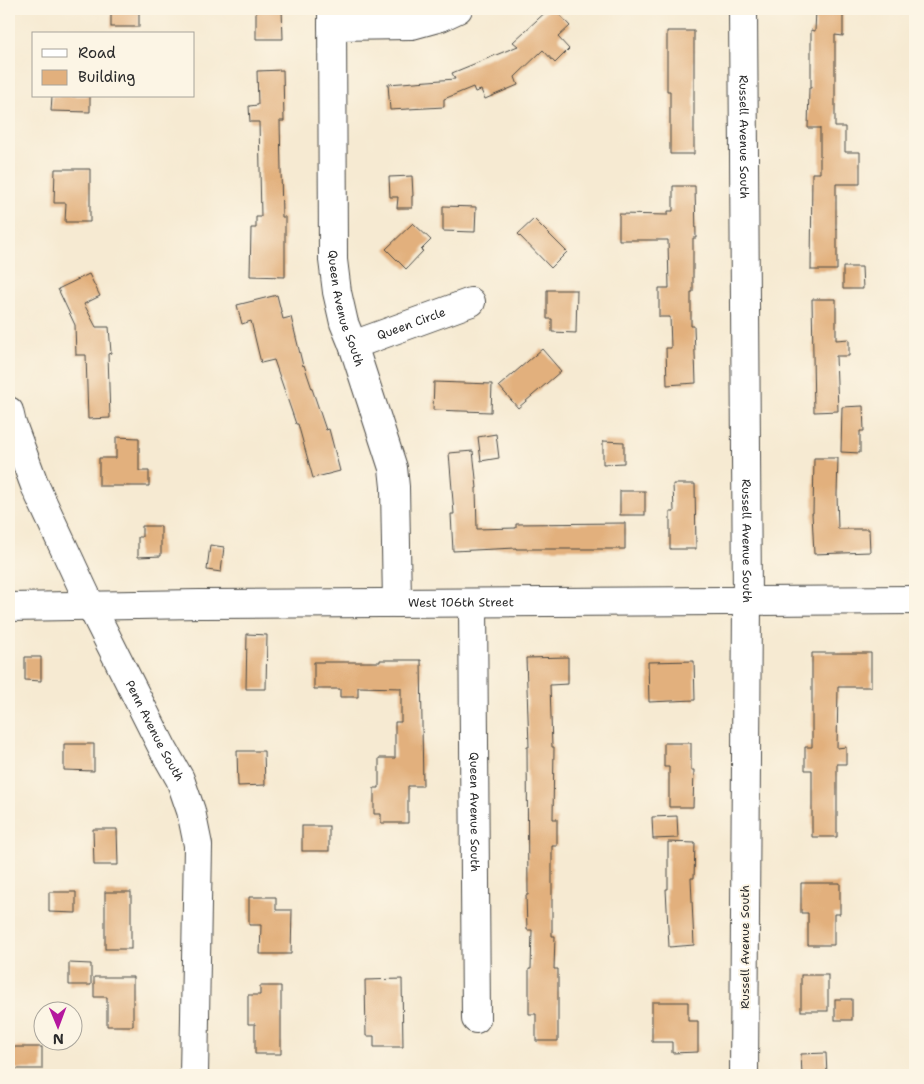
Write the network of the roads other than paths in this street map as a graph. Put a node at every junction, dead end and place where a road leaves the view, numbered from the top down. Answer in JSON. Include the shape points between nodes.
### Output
{"nodes":[{"id":1,"x":458,"y":9,"type":"edge"},
{"id":2,"x":742,"y":9,"type":"edge"},
{"id":3,"x":332,"y":17,"type":"edge"},
{"id":4,"x":471,"y":302,"type":"dead end"},
{"id":5,"x":353,"y":345,"type":"junction"},
{"id":6,"x":9,"y":411,"type":"edge"},
{"id":7,"x":747,"y":600,"type":"junction"},
{"id":8,"x":915,"y":600,"type":"edge"},
{"id":9,"x":397,"y":603,"type":"junction"},
{"id":10,"x":473,"y":603,"type":"junction"},
{"id":11,"x":91,"y":606,"type":"junction"},
{"id":12,"x":9,"y":607,"type":"edge"},
{"id":13,"x":476,"y":1019,"type":"dead end"},
{"id":14,"x":194,"y":1075,"type":"edge"},
{"id":15,"x":744,"y":1075,"type":"edge"}],
"edges":[{"from":1,"to":3,"type":"street","via":[[412,25]]},
{"from":2,"to":7,"type":"street","name":"Russell Avenue South"},
{"from":3,"to":5,"type":"street","name":"Queen Avenue South","via":[[333,260],[344,323]]},
{"from":4,"to":5,"type":"street","name":"Queen Circle"},
{"from":5,"to":9,"type":"street","name":"Queen Avenue South","via":[[393,468]]},
{"from":6,"to":11,"type":"street","name":"Penn Avenue South","via":[[35,486]]},
{"from":7,"to":8,"type":"street","name":"West 106th Street"},
{"from":7,"to":10,"type":"street","name":"West 106th Street"},
{"from":7,"to":15,"type":"street","name":"Russell Avenue South"},
{"from":9,"to":10,"type":"street","name":"West 106th Street"},
{"from":9,"to":11,"type":"street","name":"West 106th Street"},
{"from":10,"to":13,"type":"street","name":"Queen Avenue South"},
{"from":11,"to":12,"type":"street","name":"West 106th Street"},
{"from":11,"to":14,"type":"street","name":"Penn Avenue South","via":[[180,778],[191,811],[198,845]]}]}
